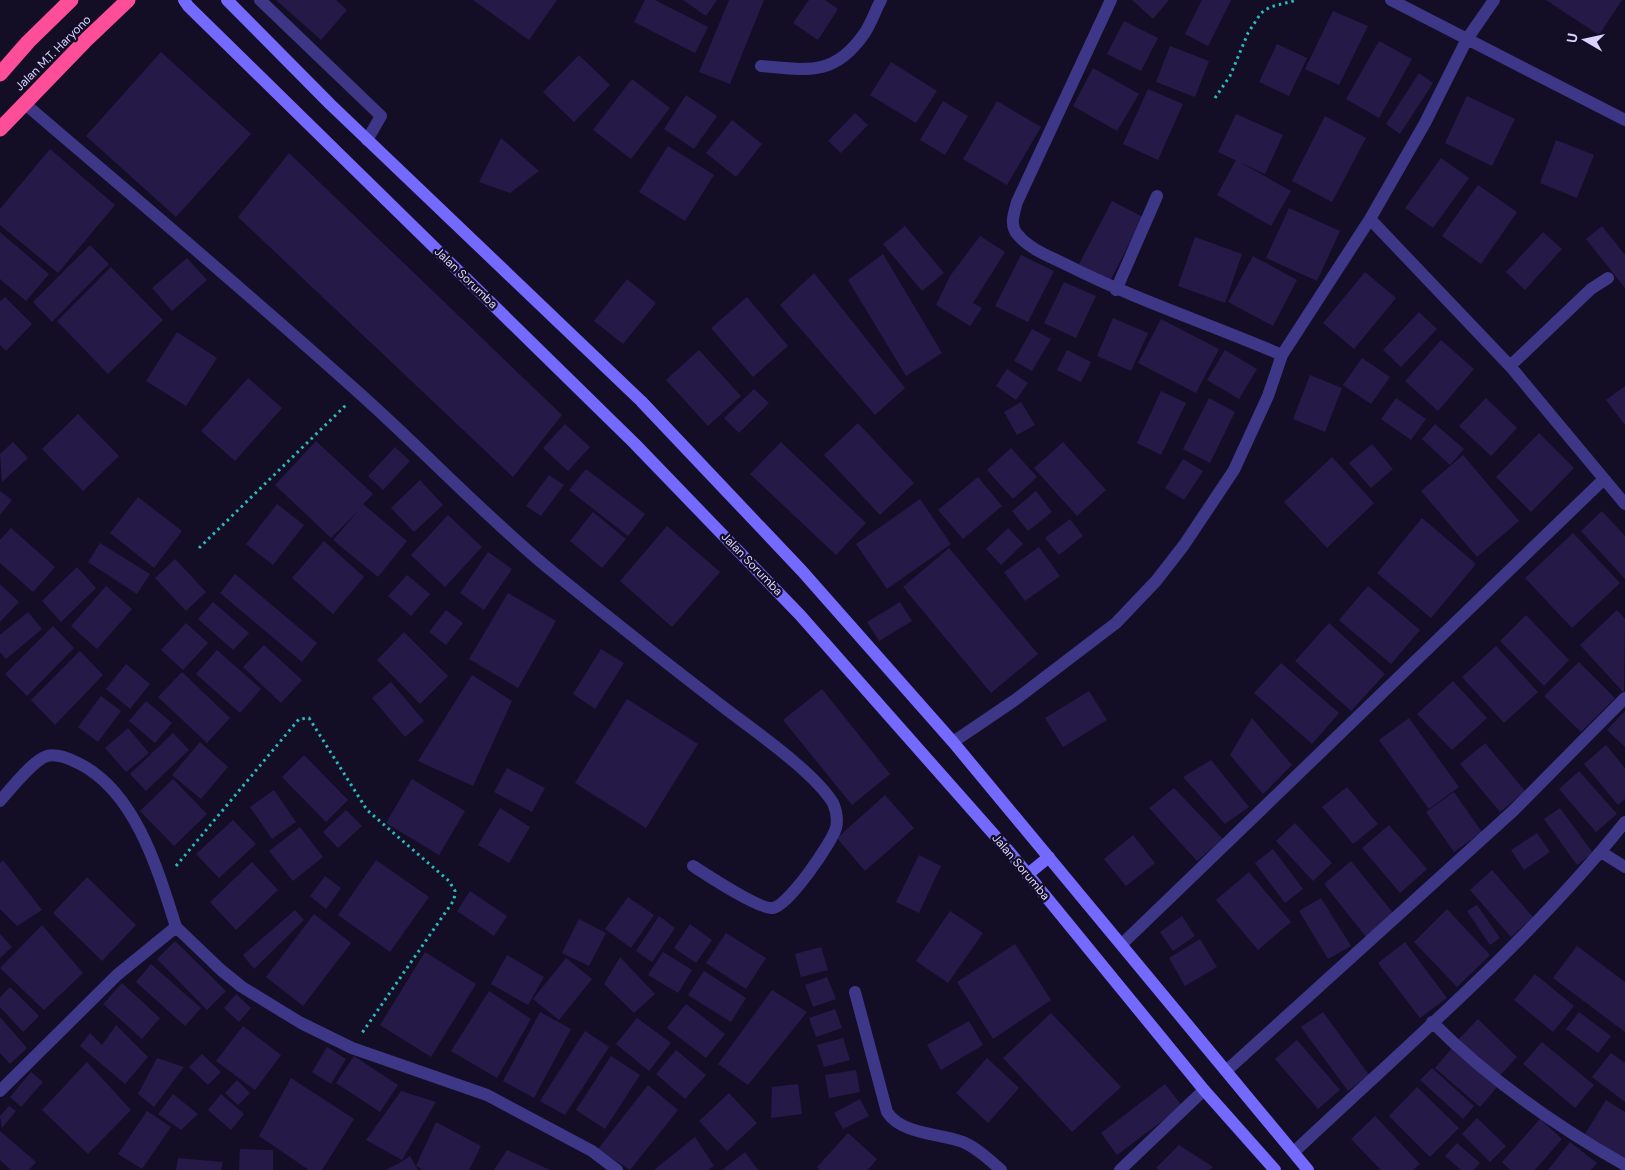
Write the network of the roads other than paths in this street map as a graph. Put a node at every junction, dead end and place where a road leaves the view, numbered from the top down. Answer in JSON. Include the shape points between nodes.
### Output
{"nodes":[{"id":1,"x":71,"y":0,"type":"edge"},
{"id":2,"x":128,"y":0,"type":"edge"},
{"id":3,"x":184,"y":0,"type":"edge"},
{"id":4,"x":227,"y":0,"type":"edge"},
{"id":5,"x":260,"y":0,"type":"edge"},
{"id":6,"x":881,"y":0,"type":"edge"},
{"id":7,"x":1111,"y":0,"type":"edge"},
{"id":8,"x":1391,"y":0,"type":"edge"},
{"id":9,"x":1494,"y":0,"type":"edge"},
{"id":10,"x":1467,"y":39,"type":"junction"},
{"id":11,"x":761,"y":66,"type":"dead end"},
{"id":12,"x":0,"y":74,"type":"edge"},
{"id":13,"x":24,"y":103,"type":"junction"},
{"id":14,"x":1625,"y":120,"type":"edge"},
{"id":15,"x":0,"y":130,"type":"edge"},
{"id":16,"x":367,"y":140,"type":"junction"},
{"id":17,"x":1157,"y":196,"type":"dead end"},
{"id":18,"x":1370,"y":219,"type":"junction"},
{"id":19,"x":1608,"y":278,"type":"dead end"},
{"id":20,"x":1116,"y":290,"type":"junction"},
{"id":21,"x":1282,"y":355,"type":"junction"},
{"id":22,"x":1510,"y":366,"type":"junction"},
{"id":23,"x":1604,"y":479,"type":"junction"},
{"id":24,"x":1625,"y":504,"type":"edge"},
{"id":25,"x":1625,"y":698,"type":"edge"},
{"id":26,"x":953,"y":742,"type":"junction"},
{"id":27,"x":0,"y":801,"type":"edge"},
{"id":28,"x":1625,"y":822,"type":"edge"},
{"id":29,"x":1601,"y":852,"type":"junction"},
{"id":30,"x":1049,"y":857,"type":"junction"},
{"id":31,"x":693,"y":866,"type":"dead end"},
{"id":32,"x":1625,"y":867,"type":"edge"},
{"id":33,"x":1028,"y":874,"type":"junction"},
{"id":34,"x":176,"y":926,"type":"junction"},
{"id":35,"x":1122,"y":944,"type":"junction"},
{"id":36,"x":855,"y":992,"type":"dead end"},
{"id":37,"x":1432,"y":1022,"type":"junction"},
{"id":38,"x":1226,"y":1071,"type":"junction"},
{"id":39,"x":1204,"y":1090,"type":"junction"},
{"id":40,"x":0,"y":1091,"type":"edge"},
{"id":41,"x":1294,"y":1152,"type":"junction"},
{"id":42,"x":1625,"y":1165,"type":"edge"},
{"id":43,"x":616,"y":1170,"type":"edge"},
{"id":44,"x":1001,"y":1170,"type":"edge"},
{"id":45,"x":1120,"y":1170,"type":"edge"},
{"id":46,"x":1275,"y":1170,"type":"edge"},
{"id":47,"x":1308,"y":1170,"type":"edge"}],
"edges":[{"from":1,"to":12,"type":"highway","name":"Jalan M.T. Haryono"},
{"from":2,"to":13,"type":"highway","name":"Jalan M.T. Haryono"},
{"from":3,"to":33,"type":"street","name":"Jalan Sorumba","via":[[655,464],[806,622]]},
{"from":4,"to":16,"type":"street"},
{"from":5,"to":16,"type":"street","via":[[381,116]]},
{"from":6,"to":11,"type":"street","via":[[864,34],[845,56],[826,67],[790,69]]},
{"from":7,"to":20,"type":"street","via":[[1017,202],[1013,222],[1018,236]]},
{"from":8,"to":10,"type":"street"},
{"from":9,"to":10,"type":"street"},
{"from":10,"to":14,"type":"street"},
{"from":10,"to":18,"type":"street","via":[[1426,123]]},
{"from":13,"to":15,"type":"highway","name":"Jalan M.T. Haryono"},
{"from":13,"to":31,"type":"street","via":[[231,278],[359,392],[520,544],[619,626],[770,742],[818,786],[838,814],[831,840],[778,907],[764,908]]},
{"from":16,"to":26,"type":"street","via":[[641,401],[802,570]]},
{"from":17,"to":20,"type":"street"},
{"from":18,"to":21,"type":"street"},
{"from":18,"to":22,"type":"street"},
{"from":19,"to":22,"type":"street","via":[[1591,289]]},
{"from":20,"to":21,"type":"street"},
{"from":21,"to":26,"type":"street","via":[[1268,396],[1234,470],[1156,581],[1116,623],[1015,700]]},
{"from":22,"to":23,"type":"street"},
{"from":23,"to":24,"type":"street"},
{"from":23,"to":35,"type":"street"},
{"from":25,"to":38,"type":"street","via":[[1513,811]]},
{"from":26,"to":30,"type":"street"},
{"from":27,"to":34,"type":"street","via":[[38,761],[47,756],[74,760],[95,772],[116,794],[146,841]]},
{"from":28,"to":29,"type":"street"},
{"from":29,"to":32,"type":"street"},
{"from":29,"to":37,"type":"street","via":[[1556,902]]},
{"from":30,"to":33,"type":"street"},
{"from":30,"to":35,"type":"street"},
{"from":33,"to":39,"type":"street","name":"Jalan Sorumba"},
{"from":34,"to":40,"type":"street","via":[[117,976]]},
{"from":34,"to":43,"type":"street","via":[[242,987],[301,1023],[352,1048],[487,1095],[592,1150]]},
{"from":35,"to":38,"type":"street"},
{"from":36,"to":44,"type":"street","via":[[892,1120],[914,1130],[965,1143]]},
{"from":37,"to":41,"type":"street"},
{"from":37,"to":42,"type":"street","via":[[1505,1088],[1574,1136]]},
{"from":38,"to":41,"type":"street"},
{"from":39,"to":45,"type":"street"},
{"from":39,"to":46,"type":"street","name":"Jalan Sorumba"},
{"from":41,"to":47,"type":"street"}]}
